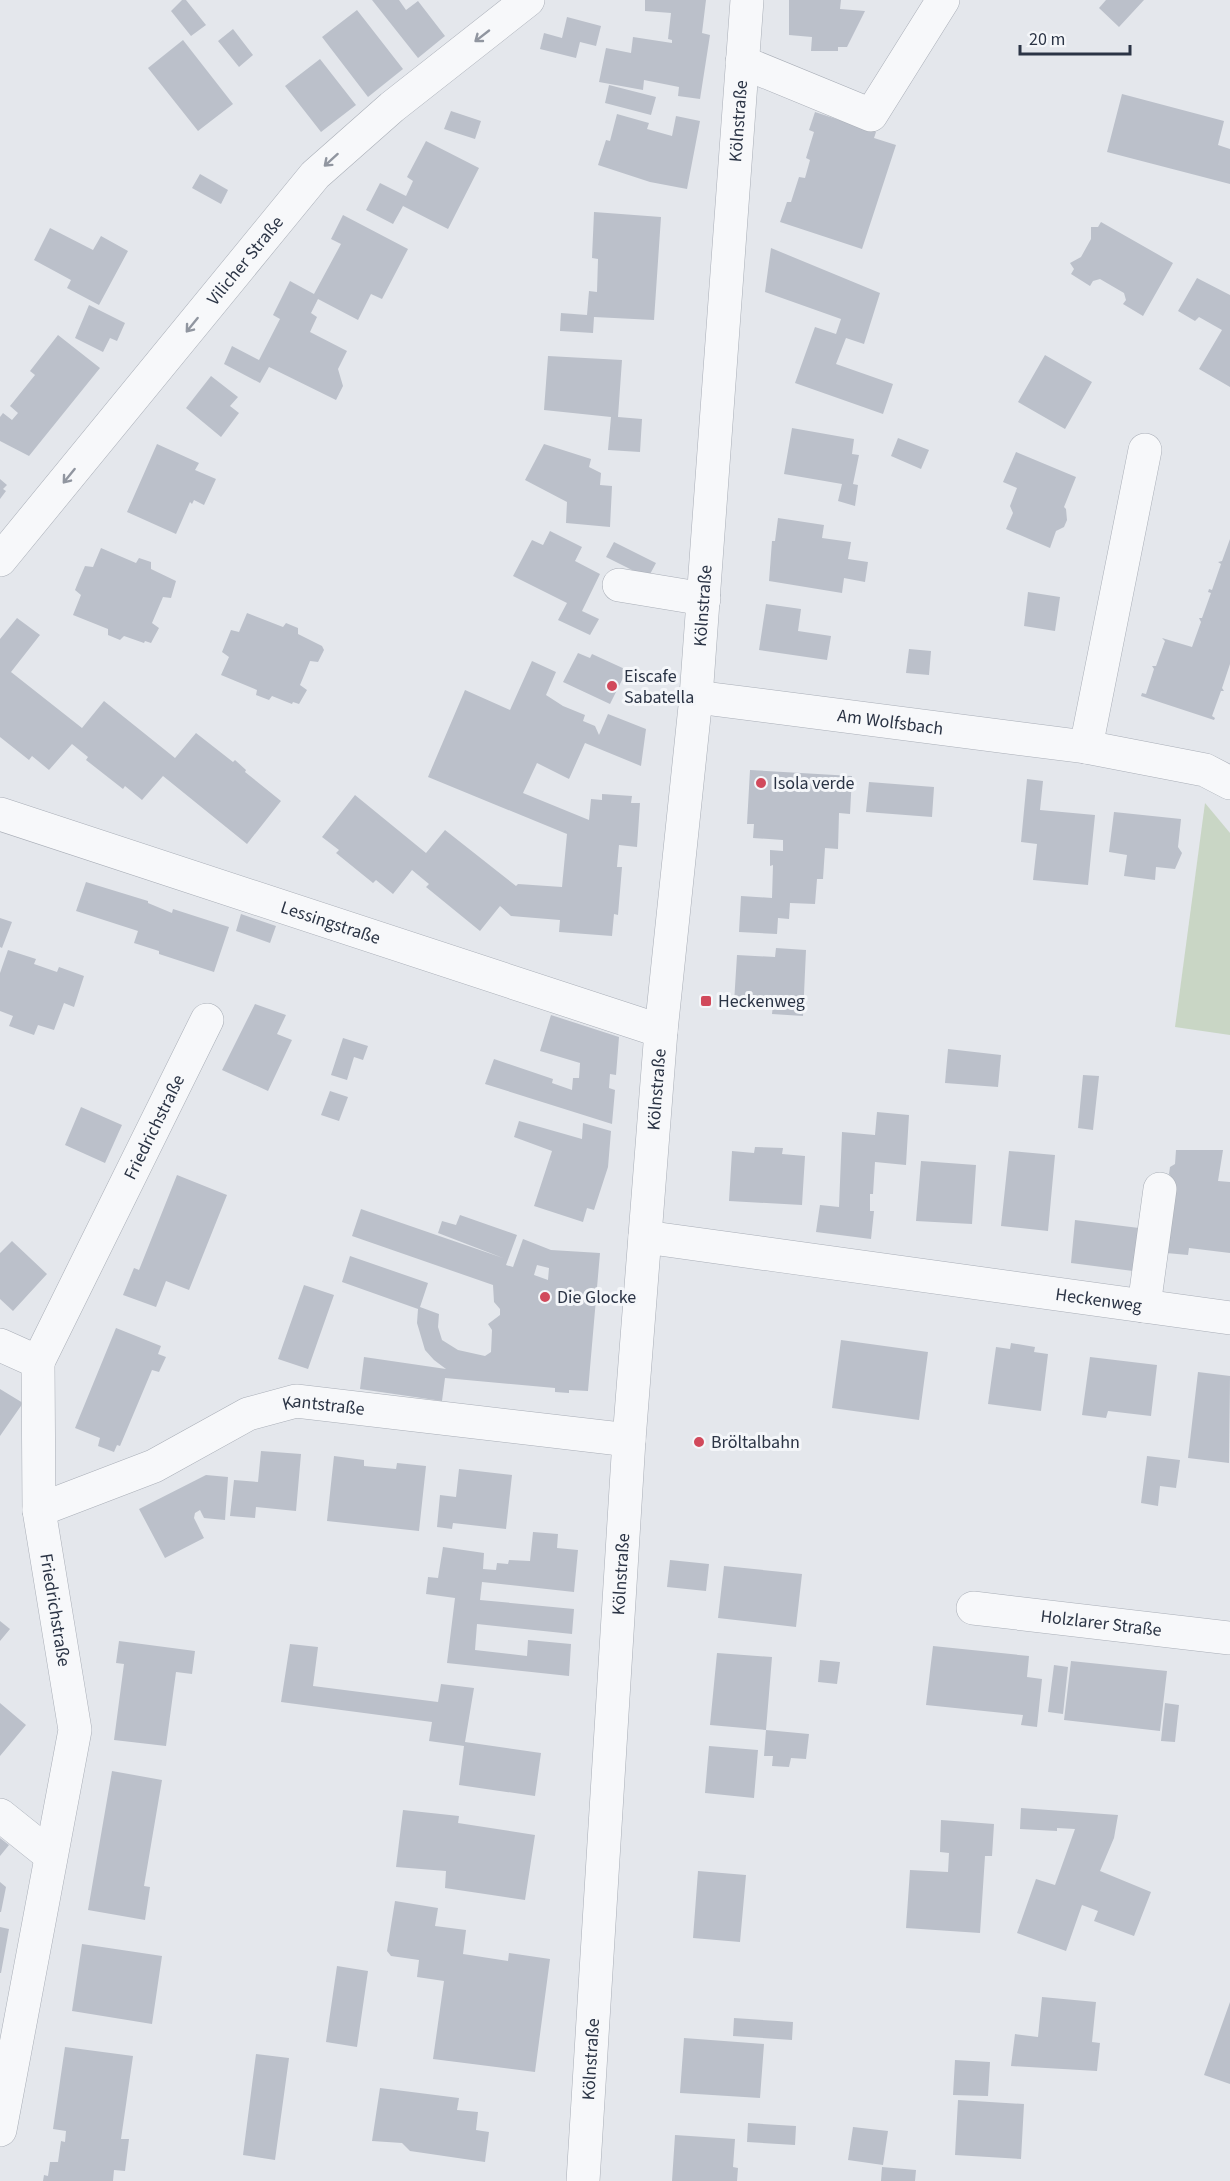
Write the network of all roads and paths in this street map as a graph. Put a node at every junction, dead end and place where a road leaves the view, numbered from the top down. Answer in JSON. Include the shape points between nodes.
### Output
{"nodes":[{"id":1,"x":528,"y":0,"type":"edge"},
{"id":2,"x":747,"y":0,"type":"edge"},
{"id":3,"x":944,"y":0,"type":"edge"},
{"id":4,"x":742,"y":62,"type":"junction"},
{"id":5,"x":1145,"y":450,"type":"dead end"},
{"id":6,"x":0,"y":560,"type":"edge"},
{"id":7,"x":619,"y":585,"type":"dead end"},
{"id":8,"x":704,"y":599,"type":"junction"},
{"id":9,"x":696,"y":697,"type":"junction"},
{"id":10,"x":1086,"y":747,"type":"junction"},
{"id":11,"x":1230,"y":783,"type":"edge"},
{"id":12,"x":0,"y":814,"type":"edge"},
{"id":13,"x":207,"y":1020,"type":"dead end"},
{"id":14,"x":661,"y":1031,"type":"junction"},
{"id":15,"x":1160,"y":1189,"type":"dead end"},
{"id":16,"x":645,"y":1237,"type":"junction"},
{"id":17,"x":1144,"y":1306,"type":"junction"},
{"id":18,"x":1230,"y":1317,"type":"edge"},
{"id":19,"x":0,"y":1345,"type":"edge"},
{"id":20,"x":38,"y":1362,"type":"junction"},
{"id":21,"x":629,"y":1440,"type":"junction"},
{"id":22,"x":39,"y":1510,"type":"junction"},
{"id":23,"x":973,"y":1608,"type":"dead end"},
{"id":24,"x":1230,"y":1638,"type":"edge"},
{"id":25,"x":0,"y":1815,"type":"edge"},
{"id":26,"x":50,"y":1855,"type":"junction"},
{"id":27,"x":7,"y":2047,"type":"edge"},
{"id":28,"x":0,"y":2130,"type":"edge"},
{"id":29,"x":584,"y":2181,"type":"edge"}],
"edges":[{"from":1,"to":6,"type":"street","name":"Vilicher Straße","one_way":true,"via":[[392,107],[315,175]]},
{"from":2,"to":4,"type":"street","name":"Kölnstraße"},
{"from":3,"to":4,"type":"street","via":[[871,115]]},
{"from":4,"to":8,"type":"street","name":"Kölnstraße"},
{"from":5,"to":10,"type":"street"},
{"from":7,"to":8,"type":"street"},
{"from":8,"to":9,"type":"street","name":"Kölnstraße"},
{"from":9,"to":10,"type":"street","name":"Am Wolfsbach"},
{"from":9,"to":14,"type":"street","name":"Kölnstraße"},
{"from":10,"to":11,"type":"street","name":"Am Wolfsbach","via":[[1205,770]]},
{"from":12,"to":14,"type":"street","name":"Lessingstraße"},
{"from":13,"to":20,"type":"street","name":"Friedrichstraße"},
{"from":14,"to":16,"type":"street","name":"Kölnstraße"},
{"from":15,"to":17,"type":"street"},
{"from":16,"to":17,"type":"street","name":"Heckenweg"},
{"from":16,"to":21,"type":"street","name":"Kölnstraße"},
{"from":17,"to":18,"type":"street","name":"Heckenweg"},
{"from":19,"to":20,"type":"street"},
{"from":20,"to":22,"type":"street","name":"Friedrichstraße"},
{"from":21,"to":22,"type":"street","name":"Kantstraße","via":[[296,1401],[248,1414],[154,1466]]},
{"from":21,"to":29,"type":"street","name":"Kölnstraße"},
{"from":22,"to":26,"type":"street","name":"Friedrichstraße","via":[[75,1730]]},
{"from":23,"to":24,"type":"street","name":"Holzlarer Straße"},
{"from":25,"to":26,"type":"street"},
{"from":26,"to":27,"type":"street","name":"Friedrichstraße"},
{"from":27,"to":28,"type":"street","name":"Friedrichstraße"}]}
